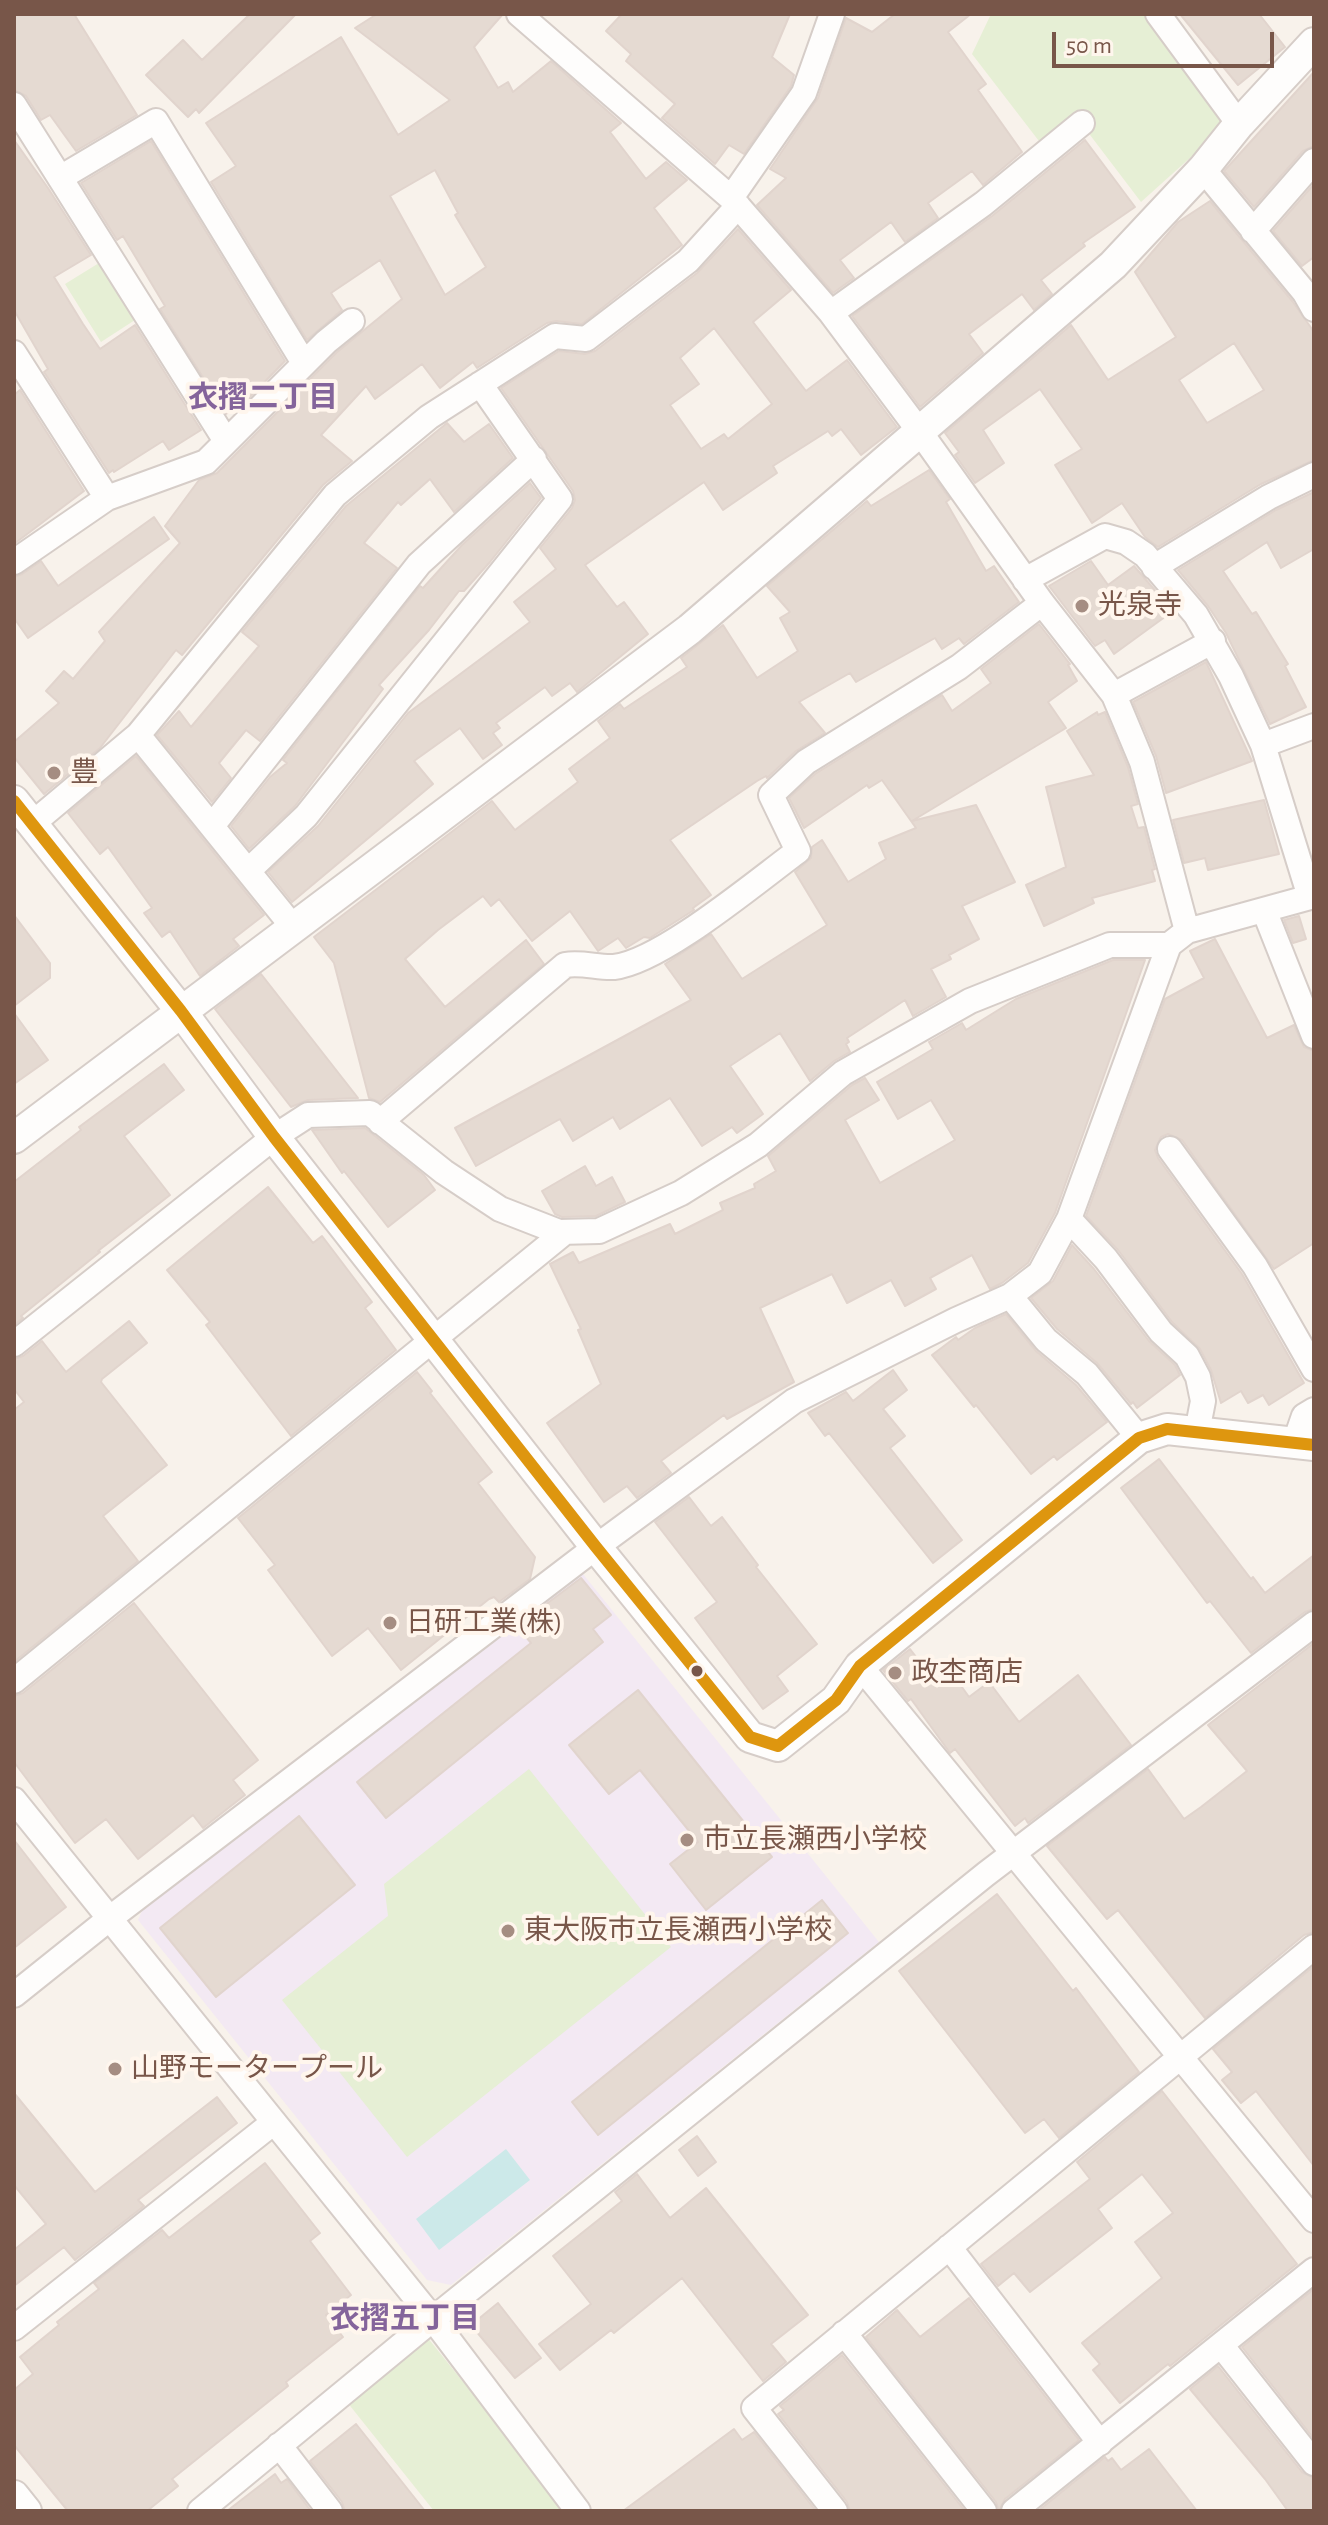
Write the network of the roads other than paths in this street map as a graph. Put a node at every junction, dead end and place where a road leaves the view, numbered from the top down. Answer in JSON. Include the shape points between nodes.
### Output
{"nodes":[{"id":1,"x":519,"y":14,"type":"edge"},
{"id":2,"x":832,"y":14,"type":"edge"},
{"id":3,"x":1158,"y":14,"type":"edge"},
{"id":4,"x":1314,"y":43,"type":"edge"},
{"id":5,"x":14,"y":105,"type":"edge"},
{"id":6,"x":1082,"y":123,"type":"dead end"},
{"id":7,"x":1239,"y":124,"type":"junction"},
{"id":8,"x":1314,"y":161,"type":"edge"},
{"id":9,"x":1203,"y":169,"type":"junction"},
{"id":10,"x":60,"y":178,"type":"junction"},
{"id":11,"x":734,"y":202,"type":"junction"},
{"id":12,"x":1253,"y":231,"type":"junction"},
{"id":13,"x":1314,"y":309,"type":"edge"},
{"id":14,"x":831,"y":313,"type":"junction"},
{"id":15,"x":352,"y":321,"type":"dead end"},
{"id":16,"x":14,"y":353,"type":"edge"},
{"id":17,"x":304,"y":363,"type":"junction"},
{"id":18,"x":21,"y":380,"type":"edge"},
{"id":19,"x":480,"y":384,"type":"junction"},
{"id":20,"x":920,"y":432,"type":"junction"},
{"id":21,"x":226,"y":441,"type":"junction"},
{"id":22,"x":534,"y":459,"type":"junction"},
{"id":23,"x":1314,"y":475,"type":"edge"},
{"id":24,"x":107,"y":498,"type":"junction"},
{"id":25,"x":14,"y":562,"type":"edge"},
{"id":26,"x":1154,"y":567,"type":"junction"},
{"id":27,"x":1025,"y":580,"type":"junction"},
{"id":28,"x":1042,"y":603,"type":"junction"},
{"id":29,"x":1213,"y":641,"type":"junction"},
{"id":30,"x":1114,"y":695,"type":"junction"},
{"id":31,"x":1314,"y":726,"type":"edge"},
{"id":32,"x":138,"y":735,"type":"junction"},
{"id":33,"x":1263,"y":745,"type":"junction"},
{"id":34,"x":23,"y":812,"type":"edge"},
{"id":35,"x":212,"y":826,"type":"junction"},
{"id":36,"x":248,"y":871,"type":"junction"},
{"id":37,"x":1312,"y":896,"type":"edge"},
{"id":38,"x":1264,"y":910,"type":"junction"},
{"id":39,"x":293,"y":927,"type":"junction"},
{"id":40,"x":1178,"y":938,"type":"junction"},
{"id":41,"x":181,"y":1011,"type":"junction"},
{"id":42,"x":1314,"y":1036,"type":"edge"},
{"id":43,"x":380,"y":1122,"type":"junction"},
{"id":44,"x":274,"y":1137,"type":"junction"},
{"id":45,"x":14,"y":1138,"type":"edge"},
{"id":46,"x":1170,"y":1149,"type":"dead end"},
{"id":47,"x":1069,"y":1219,"type":"junction"},
{"id":48,"x":565,"y":1232,"type":"junction"},
{"id":49,"x":1010,"y":1296,"type":"junction"},
{"id":50,"x":433,"y":1340,"type":"junction"},
{"id":51,"x":14,"y":1344,"type":"edge"},
{"id":52,"x":1314,"y":1369,"type":"edge"},
{"id":53,"x":1314,"y":1410,"type":"edge"},
{"id":54,"x":1197,"y":1432,"type":"junction"},
{"id":55,"x":1139,"y":1438,"type":"junction"},
{"id":56,"x":1304,"y":1444,"type":"edge"},
{"id":57,"x":596,"y":1547,"type":"junction"},
{"id":58,"x":1314,"y":1624,"type":"edge"},
{"id":59,"x":860,"y":1666,"type":"junction"},
{"id":60,"x":14,"y":1681,"type":"edge"},
{"id":61,"x":14,"y":1800,"type":"edge"},
{"id":62,"x":1013,"y":1852,"type":"junction"},
{"id":63,"x":109,"y":1919,"type":"junction"},
{"id":64,"x":1314,"y":1947,"type":"edge"},
{"id":65,"x":14,"y":1995,"type":"edge"},
{"id":66,"x":1180,"y":2056,"type":"junction"},
{"id":67,"x":274,"y":2122,"type":"junction"},
{"id":68,"x":1314,"y":2220,"type":"edge"},
{"id":69,"x":949,"y":2247,"type":"junction"},
{"id":70,"x":1314,"y":2270,"type":"edge"},
{"id":71,"x":433,"y":2319,"type":"junction"},
{"id":72,"x":14,"y":2328,"type":"edge"},
{"id":73,"x":844,"y":2333,"type":"junction"},
{"id":74,"x":1221,"y":2345,"type":"junction"},
{"id":75,"x":1100,"y":2443,"type":"junction"},
{"id":76,"x":279,"y":2445,"type":"junction"},
{"id":77,"x":1314,"y":2463,"type":"edge"},
{"id":78,"x":14,"y":2496,"type":"edge"},
{"id":79,"x":26,"y":2511,"type":"edge"},
{"id":80,"x":200,"y":2511,"type":"edge"},
{"id":81,"x":330,"y":2511,"type":"edge"},
{"id":82,"x":578,"y":2511,"type":"edge"},
{"id":83,"x":835,"y":2511,"type":"edge"},
{"id":84,"x":984,"y":2511,"type":"edge"},
{"id":85,"x":1014,"y":2511,"type":"edge"}],
"edges":[{"from":1,"to":11,"type":"street"},
{"from":2,"to":11,"type":"street","via":[[804,93]]},
{"from":3,"to":7,"type":"street"},
{"from":4,"to":7,"type":"street"},
{"from":5,"to":10,"type":"street"},
{"from":6,"to":14,"type":"street","via":[[983,204]]},
{"from":7,"to":9,"type":"street"},
{"from":8,"to":12,"type":"street"},
{"from":9,"to":12,"type":"street"},
{"from":9,"to":20,"type":"street","via":[[1113,265]]},
{"from":10,"to":17,"type":"street","via":[[156,121]]},
{"from":10,"to":21,"type":"street"},
{"from":11,"to":14,"type":"street"},
{"from":11,"to":19,"type":"street","via":[[688,261],[586,339],[555,336]]},
{"from":12,"to":13,"type":"street"},
{"from":14,"to":20,"type":"street"},
{"from":15,"to":17,"type":"street"},
{"from":16,"to":18,"type":"street"},
{"from":17,"to":21,"type":"street"},
{"from":18,"to":24,"type":"street"},
{"from":19,"to":22,"type":"street"},
{"from":19,"to":32,"type":"street","via":[[429,417],[335,495]]},
{"from":20,"to":27,"type":"street"},
{"from":20,"to":39,"type":"street","via":[[690,629]]},
{"from":21,"to":24,"type":"street","via":[[206,462]]},
{"from":22,"to":35,"type":"street","via":[[419,564]]},
{"from":22,"to":36,"type":"street","via":[[560,499],[306,816]]},
{"from":23,"to":26,"type":"street"},
{"from":24,"to":25,"type":"street"},
{"from":26,"to":27,"type":"street","via":[[1126,542],[1105,536]]},
{"from":26,"to":29,"type":"street"},
{"from":27,"to":28,"type":"street"},
{"from":28,"to":30,"type":"street"},
{"from":28,"to":43,"type":"street","via":[[959,667],[806,762],[771,795],[798,851],[667,946],[639,960],[613,967],[565,965]]},
{"from":29,"to":30,"type":"street"},
{"from":29,"to":33,"type":"street"},
{"from":30,"to":40,"type":"street","via":[[1142,762]]},
{"from":31,"to":33,"type":"street"},
{"from":32,"to":34,"type":"street"},
{"from":32,"to":35,"type":"street"},
{"from":33,"to":37,"type":"street"},
{"from":34,"to":41,"type":"street"},
{"from":35,"to":36,"type":"street"},
{"from":36,"to":39,"type":"street"},
{"from":37,"to":38,"type":"street"},
{"from":38,"to":40,"type":"street"},
{"from":38,"to":42,"type":"street"},
{"from":39,"to":41,"type":"street"},
{"from":40,"to":47,"type":"street"},
{"from":40,"to":48,"type":"street","via":[[1110,945],[970,1001],[843,1073],[758,1145],[681,1193],[599,1231]]},
{"from":41,"to":44,"type":"street"},
{"from":41,"to":45,"type":"street"},
{"from":43,"to":44,"type":"street","via":[[370,1113],[308,1115]]},
{"from":43,"to":48,"type":"street","via":[[500,1209]]},
{"from":44,"to":50,"type":"street"},
{"from":44,"to":51,"type":"street"},
{"from":46,"to":52,"type":"street","via":[[1255,1266]]},
{"from":47,"to":49,"type":"street","via":[[1040,1273]]},
{"from":47,"to":54,"type":"street","via":[[1161,1332],[1187,1356],[1203,1401]]},
{"from":48,"to":50,"type":"street"},
{"from":49,"to":55,"type":"street","via":[[1046,1340],[1087,1374]]},
{"from":49,"to":57,"type":"street","via":[[794,1401]]},
{"from":50,"to":57,"type":"street"},
{"from":50,"to":60,"type":"street"},
{"from":53,"to":56,"type":"street","via":[[1304,1416]]},
{"from":54,"to":55,"type":"street","via":[[1167,1429]]},
{"from":54,"to":56,"type":"street"},
{"from":55,"to":59,"type":"street"},
{"from":57,"to":59,"type":"street","via":[[750,1737],[778,1746],[836,1700]]},
{"from":57,"to":63,"type":"street"},
{"from":58,"to":62,"type":"street"},
{"from":59,"to":62,"type":"street"},
{"from":61,"to":63,"type":"street"},
{"from":62,"to":66,"type":"street"},
{"from":62,"to":71,"type":"street"},
{"from":63,"to":65,"type":"street"},
{"from":63,"to":67,"type":"street"},
{"from":64,"to":66,"type":"street"},
{"from":66,"to":68,"type":"street"},
{"from":66,"to":69,"type":"street"},
{"from":67,"to":71,"type":"street"},
{"from":67,"to":72,"type":"street"},
{"from":69,"to":73,"type":"street"},
{"from":69,"to":75,"type":"street"},
{"from":70,"to":74,"type":"street"},
{"from":71,"to":76,"type":"street"},
{"from":71,"to":82,"type":"street"},
{"from":73,"to":83,"type":"street","via":[[754,2408]]},
{"from":73,"to":84,"type":"street"},
{"from":74,"to":75,"type":"street"},
{"from":74,"to":77,"type":"street"},
{"from":75,"to":85,"type":"street"},
{"from":76,"to":80,"type":"street"},
{"from":76,"to":81,"type":"street"},
{"from":78,"to":79,"type":"street"}]}
